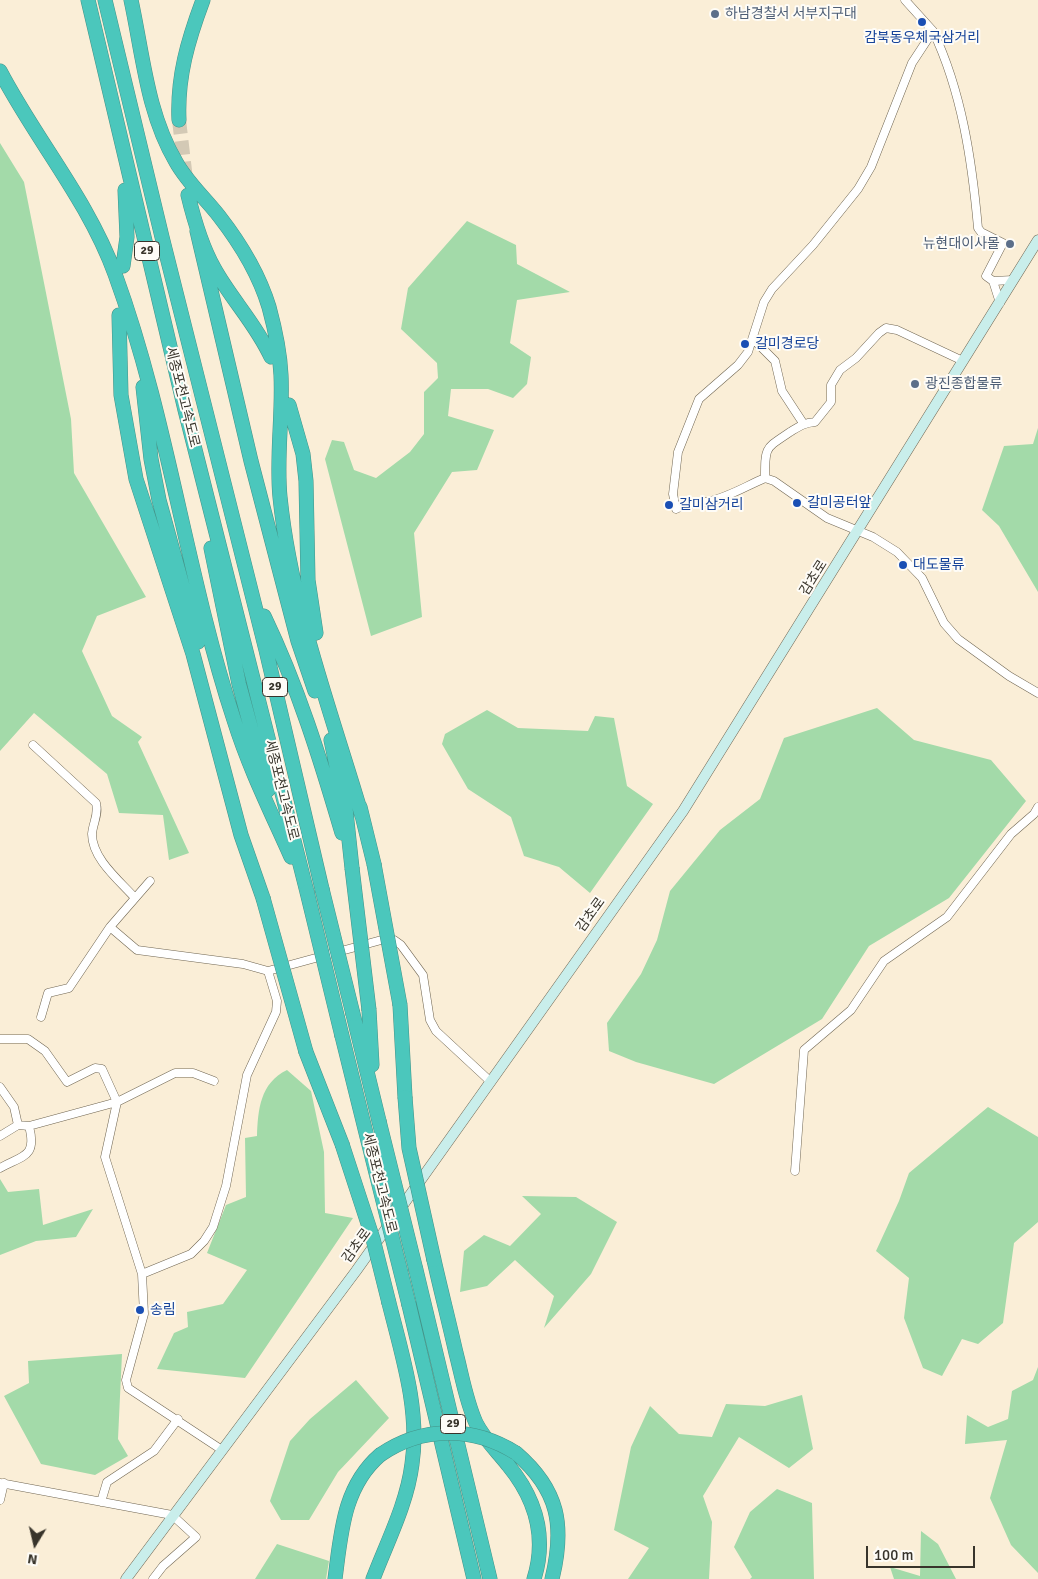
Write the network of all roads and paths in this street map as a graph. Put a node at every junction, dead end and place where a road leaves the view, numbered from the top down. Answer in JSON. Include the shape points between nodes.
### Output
{"nodes":[{"id":1,"x":88,"y":0,"type":"edge"},
{"id":2,"x":105,"y":0,"type":"edge"},
{"id":3,"x":131,"y":0,"type":"edge"},
{"id":4,"x":203,"y":0,"type":"edge"},
{"id":5,"x":905,"y":0,"type":"edge"},
{"id":6,"x":933,"y":31,"type":"junction"},
{"id":7,"x":0,"y":71,"type":"edge"},
{"id":8,"x":178,"y":120,"type":"tunnel mouth"},
{"id":9,"x":121,"y":145,"type":"junction"},
{"id":10,"x":188,"y":195,"type":"tunnel mouth"},
{"id":11,"x":197,"y":231,"type":"junction"},
{"id":12,"x":1038,"y":240,"type":"edge"},
{"id":13,"x":123,"y":266,"type":"dead end"},
{"id":14,"x":1014,"y":280,"type":"junction"},
{"id":15,"x":993,"y":281,"type":"junction"},
{"id":16,"x":1000,"y":303,"type":"junction"},
{"id":17,"x":119,"y":315,"type":"dead end"},
{"id":18,"x":754,"y":339,"type":"junction"},
{"id":19,"x":139,"y":344,"type":"junction"},
{"id":20,"x":271,"y":357,"type":"dead end"},
{"id":21,"x":963,"y":361,"type":"junction"},
{"id":22,"x":289,"y":405,"type":"dead end"},
{"id":23,"x":185,"y":410,"type":"junction"},
{"id":24,"x":803,"y":423,"type":"junction"},
{"id":25,"x":765,"y":478,"type":"junction"},
{"id":26,"x":859,"y":532,"type":"junction"},
{"id":27,"x":250,"y":587,"type":"junction"},
{"id":28,"x":1038,"y":693,"type":"edge"},
{"id":29,"x":33,"y":745,"type":"dead end"},
{"id":30,"x":1038,"y":807,"type":"edge"},
{"id":31,"x":362,"y":816,"type":"junction"},
{"id":32,"x":280,"y":832,"type":"junction"},
{"id":33,"x":352,"y":868,"type":"junction"},
{"id":34,"x":150,"y":882,"type":"dead end"},
{"id":35,"x":307,"y":892,"type":"junction"},
{"id":36,"x":135,"y":898,"type":"junction"},
{"id":37,"x":263,"y":898,"type":"junction"},
{"id":38,"x":110,"y":927,"type":"junction"},
{"id":39,"x":268,"y":971,"type":"junction"},
{"id":40,"x":41,"y":1017,"type":"dead end"},
{"id":41,"x":0,"y":1039,"type":"edge"},
{"id":42,"x":214,"y":1081,"type":"dead end"},
{"id":43,"x":491,"y":1082,"type":"junction"},
{"id":44,"x":0,"y":1086,"type":"edge"},
{"id":45,"x":117,"y":1102,"type":"junction"},
{"id":46,"x":375,"y":1103,"type":"junction"},
{"id":47,"x":18,"y":1125,"type":"junction"},
{"id":48,"x":29,"y":1126,"type":"junction"},
{"id":49,"x":0,"y":1136,"type":"edge"},
{"id":50,"x":0,"y":1168,"type":"edge"},
{"id":51,"x":795,"y":1172,"type":"dead end"},
{"id":52,"x":142,"y":1274,"type":"junction"},
{"id":53,"x":178,"y":1419,"type":"junction"},
{"id":54,"x":222,"y":1450,"type":"junction"},
{"id":55,"x":2,"y":1483,"type":"edge"},
{"id":56,"x":0,"y":1500,"type":"edge"},
{"id":57,"x":101,"y":1502,"type":"junction"},
{"id":58,"x":172,"y":1515,"type":"junction"},
{"id":59,"x":126,"y":1579,"type":"edge"},
{"id":60,"x":153,"y":1579,"type":"edge"},
{"id":61,"x":335,"y":1579,"type":"edge"},
{"id":62,"x":373,"y":1579,"type":"edge"},
{"id":63,"x":474,"y":1579,"type":"edge"},
{"id":64,"x":490,"y":1579,"type":"edge"},
{"id":65,"x":534,"y":1579,"type":"edge"},
{"id":66,"x":552,"y":1579,"type":"edge"}],
"edges":[{"from":1,"to":9,"type":"highway","name":"세종포천고속도로","number":"29"},
{"from":2,"to":27,"type":"highway","name":"세종포천고속도로","number":"29"},
{"from":3,"to":31,"type":"highway","via":[[150,98],[168,147],[187,179],[243,252],[269,308],[281,374],[280,496],[292,573]]},
{"from":4,"to":8,"type":"highway","via":[[181,71]]},
{"from":5,"to":6,"type":"street"},
{"from":6,"to":15,"type":"street","via":[[964,124],[978,228],[1003,244],[986,276]]},
{"from":6,"to":18,"type":"street","via":[[912,64],[867,174],[813,245],[772,288],[764,302]]},
{"from":7,"to":19,"type":"highway","via":[[83,208],[114,272]]},
{"from":9,"to":13,"type":"highway","via":[[127,208]]},
{"from":9,"to":23,"type":"highway","name":"세종포천고속도로","number":"29"},
{"from":10,"to":11,"type":"highway"},
{"from":11,"to":20,"type":"highway","via":[[214,269],[256,329]]},
{"from":11,"to":33,"type":"highway","via":[[251,461],[296,632],[330,736],[346,812]]},
{"from":12,"to":14,"type":"main road","name":"감초로"},
{"from":14,"to":15,"type":"street"},
{"from":14,"to":16,"type":"main road","name":"감초로"},
{"from":15,"to":16,"type":"street"},
{"from":16,"to":21,"type":"main road","name":"감초로"},
{"from":17,"to":37,"type":"highway","via":[[121,395],[136,479],[193,654],[242,835]]},
{"from":18,"to":24,"type":"street","via":[[775,361],[782,391]]},
{"from":18,"to":25,"type":"street","via":[[738,365],[706,391],[697,404],[678,452],[673,500],[676,509],[683,505],[706,503]]},
{"from":19,"to":32,"type":"highway","via":[[218,667],[248,761]]},
{"from":19,"to":37,"type":"highway","via":[[145,419],[159,500]]},
{"from":21,"to":24,"type":"street","via":[[886,328],[840,370],[831,385],[831,402],[824,413],[815,422]]},
{"from":21,"to":26,"type":"main road","name":"감초로"},
{"from":22,"to":31,"type":"highway","via":[[303,454],[306,481],[310,606]]},
{"from":23,"to":32,"type":"highway","via":[[239,684]]},
{"from":23,"to":35,"type":"highway","name":"세종포천고속도로","number":"29"},
{"from":24,"to":25,"type":"street","via":[[772,442],[765,456]]},
{"from":25,"to":26,"type":"street","via":[[827,518]]},
{"from":26,"to":28,"type":"street","via":[[897,552],[914,569],[922,578],[944,623],[958,639]]},
{"from":26,"to":43,"type":"main road","name":"감초로","via":[[683,811]]},
{"from":27,"to":33,"type":"highway","via":[[299,696]]},
{"from":27,"to":46,"type":"highway","name":"세종포천고속도로","number":"29","bridge":true},
{"from":29,"to":36,"type":"street","via":[[96,803],[97,818],[92,833],[97,853]]},
{"from":30,"to":51,"type":"street","via":[[1011,834],[947,917],[884,961],[850,1010],[804,1050]]},
{"from":31,"to":65,"type":"highway","bridge":true,"via":[[400,1005],[409,1148],[434,1260],[476,1423],[519,1479],[533,1505],[540,1535]]},
{"from":32,"to":35,"type":"highway"},
{"from":33,"to":46,"type":"highway","bridge":true},
{"from":34,"to":36,"type":"street"},
{"from":35,"to":63,"type":"highway","name":"세종포천고속도로","number":"29","bridge":true},
{"from":36,"to":38,"type":"street"},
{"from":37,"to":62,"type":"highway","bridge":true,"via":[[306,1052],[374,1239],[409,1390],[414,1430],[413,1455],[402,1503]]},
{"from":38,"to":39,"type":"street","via":[[137,950],[243,964]]},
{"from":38,"to":40,"type":"street","via":[[69,988],[48,993]]},
{"from":39,"to":43,"type":"street","via":[[385,939],[394,940],[402,945],[423,975],[430,1020],[436,1031]]},
{"from":39,"to":52,"type":"street","via":[[278,1001],[276,1012],[247,1075],[226,1186],[213,1227],[191,1254]]},
{"from":41,"to":45,"type":"street","via":[[28,1039],[45,1051],[68,1083],[101,1068]]},
{"from":42,"to":45,"type":"street","via":[[193,1072],[175,1073]]},
{"from":43,"to":54,"type":"main road","name":"감초로","via":[[356,1271]]},
{"from":44,"to":47,"type":"street","via":[[14,1107]]},
{"from":45,"to":48,"type":"street"},
{"from":45,"to":52,"type":"street","via":[[105,1157]]},
{"from":46,"to":64,"type":"highway","name":"세종포천고속도로","number":"29","bridge":true},
{"from":47,"to":48,"type":"street"},
{"from":47,"to":49,"type":"street"},
{"from":48,"to":50,"type":"street","via":[[33,1142],[30,1150]]},
{"from":52,"to":53,"type":"street","via":[[144,1314],[126,1385]]},
{"from":53,"to":54,"type":"street"},
{"from":53,"to":57,"type":"street","via":[[154,1452],[107,1482]]},
{"from":54,"to":58,"type":"main road","name":"감초로"},
{"from":55,"to":56,"type":"street"},
{"from":55,"to":57,"type":"street"},
{"from":57,"to":58,"type":"street"},
{"from":58,"to":59,"type":"main road","name":"감초로"},
{"from":58,"to":60,"type":"street","via":[[196,1537]]},
{"from":61,"to":66,"type":"highway","bridge":true,"via":[[343,1525],[352,1490],[360,1476],[380,1455],[408,1439],[452,1432],[496,1442],[516,1453],[540,1478],[558,1514],[560,1539]]}]}
